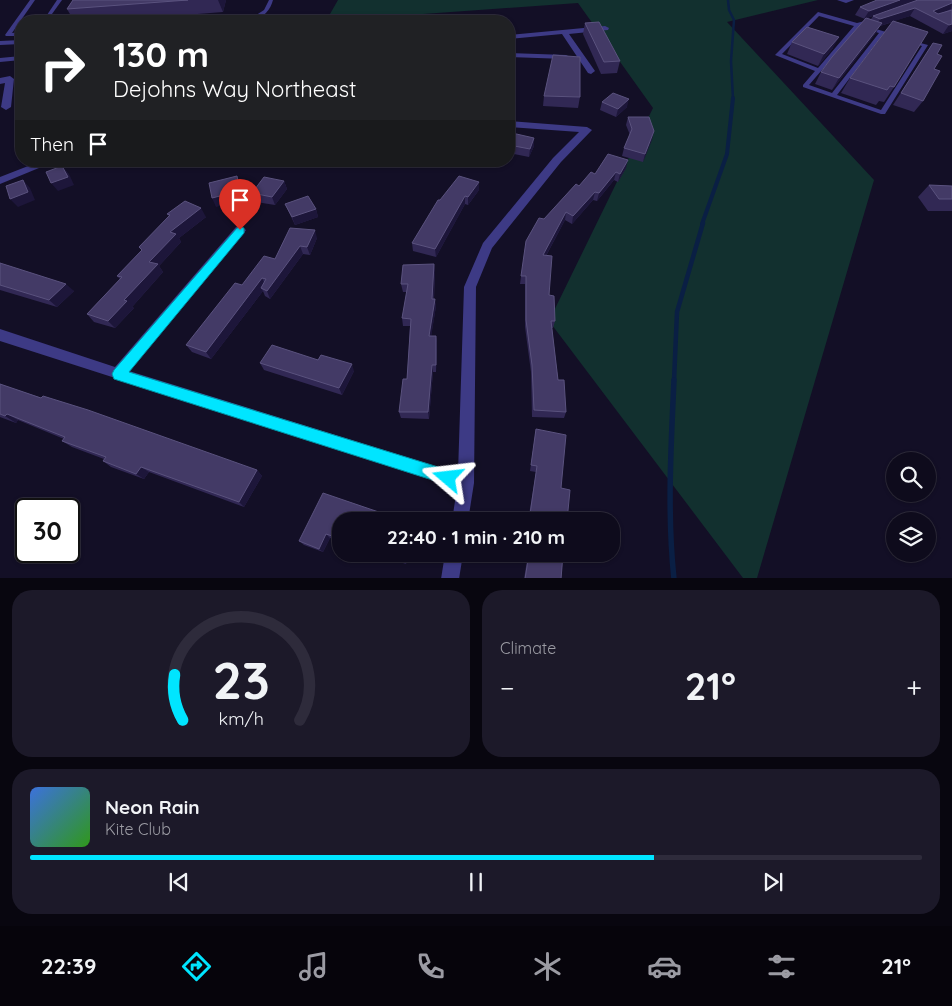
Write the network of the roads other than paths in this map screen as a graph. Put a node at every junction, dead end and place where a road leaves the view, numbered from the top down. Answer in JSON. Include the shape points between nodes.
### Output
{"nodes":[{"id":1,"x":33,"y":0,"type":"edge"},
{"id":2,"x":60,"y":0,"type":"edge"},
{"id":3,"x":85,"y":0,"type":"edge"},
{"id":4,"x":271,"y":0,"type":"edge"},
{"id":5,"x":839,"y":0,"type":"edge"},
{"id":6,"x":852,"y":0,"type":"edge"},
{"id":7,"x":22,"y":15,"type":"edge"},
{"id":8,"x":50,"y":15,"type":"edge"},
{"id":9,"x":75,"y":15,"type":"edge"},
{"id":10,"x":262,"y":15,"type":"edge"},
{"id":11,"x":876,"y":18,"type":"edge"},
{"id":12,"x":15,"y":25,"type":"edge"},
{"id":13,"x":858,"y":25,"type":"junction"},
{"id":14,"x":605,"y":28,"type":"edge"},
{"id":15,"x":564,"y":32,"type":"junction"},
{"id":16,"x":882,"y":32,"type":"junction"},
{"id":17,"x":15,"y":34,"type":"edge"},
{"id":18,"x":515,"y":36,"type":"edge"},
{"id":19,"x":899,"y":37,"type":"edge"},
{"id":20,"x":908,"y":40,"type":"edge"},
{"id":21,"x":15,"y":42,"type":"edge"},
{"id":22,"x":0,"y":43,"type":"edge"},
{"id":23,"x":515,"y":55,"type":"edge"},
{"id":24,"x":566,"y":57,"type":"edge"},
{"id":25,"x":15,"y":59,"type":"edge"},
{"id":26,"x":0,"y":60,"type":"edge"},
{"id":27,"x":818,"y":70,"type":"junction"},
{"id":28,"x":591,"y":71,"type":"dead end"},
{"id":29,"x":0,"y":82,"type":"edge"},
{"id":30,"x":833,"y":96,"type":"junction"},
{"id":31,"x":6,"y":107,"type":"dead end"},
{"id":32,"x":515,"y":124,"type":"edge"},
{"id":33,"x":36,"y":167,"type":"edge"},
{"id":34,"x":0,"y":181,"type":"edge"},
{"id":35,"x":240,"y":230,"type":"dead end"},
{"id":36,"x":0,"y":335,"type":"edge"},
{"id":37,"x":118,"y":374,"type":"junction"},
{"id":38,"x":466,"y":484,"type":"junction"},
{"id":39,"x":461,"y":512,"type":"edge"},
{"id":40,"x":453,"y":562,"type":"edge"},
{"id":41,"x":450,"y":578,"type":"edge"}],
"edges":[{"from":1,"to":7,"type":"lane"},
{"from":2,"to":8,"type":"lane"},
{"from":3,"to":9,"type":"lane"},
{"from":4,"to":10,"type":"lane"},
{"from":5,"to":6,"type":"lane"},
{"from":11,"to":13,"type":"lane"},
{"from":12,"to":17,"type":"lane","via":[[8,35]]},
{"from":13,"to":16,"type":"lane"},
{"from":13,"to":27,"type":"lane"},
{"from":13,"to":27,"type":"lane","via":[[818,14],[778,55]]},
{"from":14,"to":15,"type":"street"},
{"from":15,"to":18,"type":"street"},
{"from":15,"to":28,"type":"street"},
{"from":16,"to":19,"type":"lane"},
{"from":16,"to":30,"type":"lane"},
{"from":20,"to":30,"type":"lane","via":[[925,46],[883,113]]},
{"from":21,"to":22,"type":"lane"},
{"from":23,"to":24,"type":"street"},
{"from":25,"to":26,"type":"street"},
{"from":27,"to":30,"type":"lane","via":[[805,86]]},
{"from":29,"to":31,"type":"street","via":[[10,79]]},
{"from":32,"to":38,"type":"street","via":[[587,130],[557,160],[487,246],[470,287]]},
{"from":33,"to":34,"type":"street"},
{"from":35,"to":37,"type":"street"},
{"from":36,"to":37,"type":"street"},
{"from":37,"to":38,"type":"street"},
{"from":38,"to":39,"type":"street"},
{"from":40,"to":41,"type":"street"}]}
